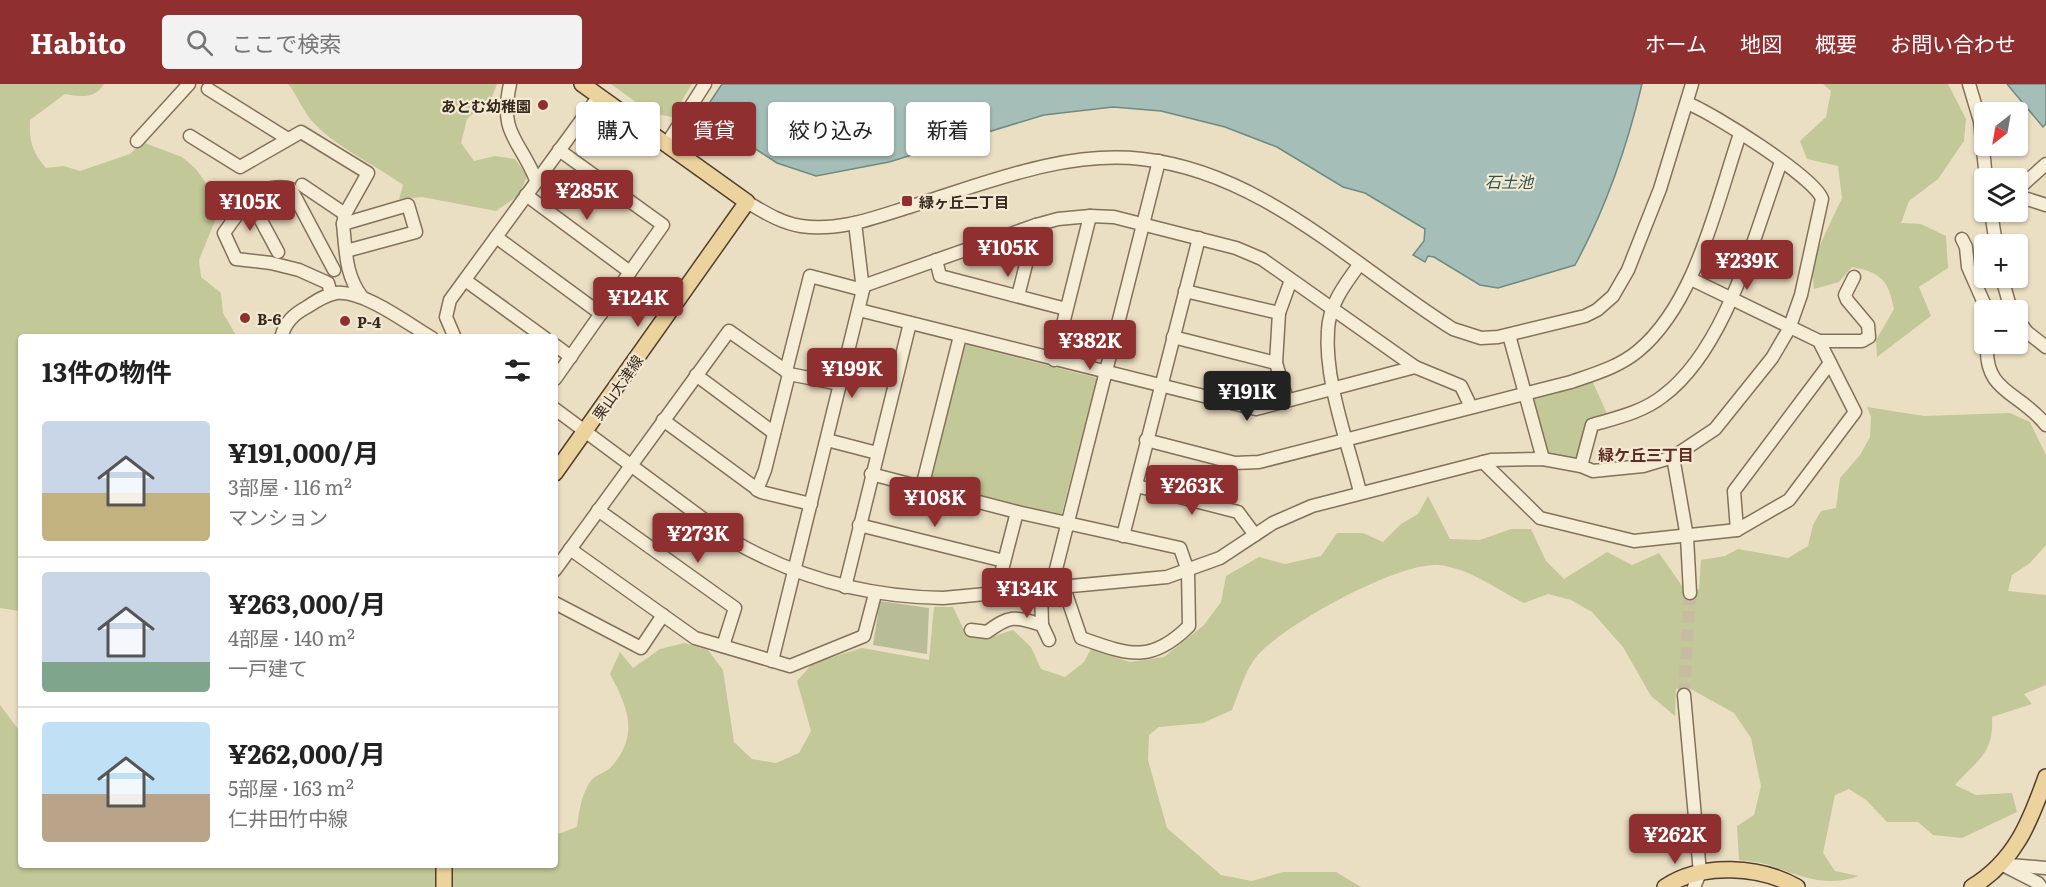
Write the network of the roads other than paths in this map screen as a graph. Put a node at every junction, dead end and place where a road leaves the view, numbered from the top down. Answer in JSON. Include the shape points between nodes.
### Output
{"nodes":[{"id":1,"x":189,"y":84,"type":"edge"},
{"id":2,"x":510,"y":84,"type":"edge"},
{"id":3,"x":582,"y":84,"type":"edge"},
{"id":4,"x":705,"y":84,"type":"edge"},
{"id":5,"x":1692,"y":84,"type":"edge"},
{"id":6,"x":1969,"y":84,"type":"edge"},
{"id":7,"x":208,"y":89,"type":"dead end"},
{"id":8,"x":599,"y":96,"type":"junction"},
{"id":9,"x":1687,"y":103,"type":"junction"},
{"id":10,"x":1740,"y":134,"type":"junction"},
{"id":11,"x":190,"y":136,"type":"dead end"},
{"id":12,"x":288,"y":139,"type":"junction"},
{"id":13,"x":137,"y":141,"type":"dead end"},
{"id":14,"x":666,"y":145,"type":"junction"},
{"id":15,"x":559,"y":150,"type":"junction"},
{"id":16,"x":1159,"y":161,"type":"junction"},
{"id":17,"x":1781,"y":162,"type":"junction"},
{"id":18,"x":2046,"y":164,"type":"edge"},
{"id":19,"x":1985,"y":168,"type":"edge"},
{"id":20,"x":536,"y":180,"type":"junction"},
{"id":21,"x":2028,"y":180,"type":"edge"},
{"id":22,"x":302,"y":185,"type":"dead end"},
{"id":23,"x":526,"y":195,"type":"junction"},
{"id":24,"x":249,"y":198,"type":"junction"},
{"id":25,"x":2028,"y":199,"type":"edge"},
{"id":26,"x":747,"y":202,"type":"junction"},
{"id":27,"x":2046,"y":205,"type":"edge"},
{"id":28,"x":1090,"y":216,"type":"junction"},
{"id":29,"x":344,"y":219,"type":"junction"},
{"id":30,"x":855,"y":223,"type":"junction"},
{"id":31,"x":1036,"y":225,"type":"junction"},
{"id":32,"x":1144,"y":225,"type":"junction"},
{"id":33,"x":496,"y":237,"type":"junction"},
{"id":34,"x":1198,"y":238,"type":"junction"},
{"id":35,"x":1962,"y":239,"type":"dead end"},
{"id":36,"x":278,"y":252,"type":"dead end"},
{"id":37,"x":346,"y":252,"type":"junction"},
{"id":38,"x":936,"y":260,"type":"junction"},
{"id":39,"x":1359,"y":265,"type":"junction"},
{"id":40,"x":334,"y":270,"type":"dead end"},
{"id":41,"x":630,"y":272,"type":"junction"},
{"id":42,"x":1854,"y":277,"type":"dead end"},
{"id":43,"x":1691,"y":279,"type":"junction"},
{"id":44,"x":465,"y":280,"type":"junction"},
{"id":45,"x":1291,"y":280,"type":"junction"},
{"id":46,"x":863,"y":288,"type":"junction"},
{"id":47,"x":1185,"y":291,"type":"junction"},
{"id":48,"x":331,"y":294,"type":"junction"},
{"id":49,"x":1018,"y":296,"type":"junction"},
{"id":50,"x":362,"y":297,"type":"junction"},
{"id":51,"x":1731,"y":299,"type":"junction"},
{"id":52,"x":1983,"y":300,"type":"edge"},
{"id":53,"x":1333,"y":308,"type":"junction"},
{"id":54,"x":1066,"y":309,"type":"junction"},
{"id":55,"x":859,"y":310,"type":"junction"},
{"id":56,"x":1279,"y":313,"type":"junction"},
{"id":57,"x":601,"y":314,"type":"junction"},
{"id":58,"x":910,"y":323,"type":"junction"},
{"id":59,"x":1789,"y":329,"type":"junction"},
{"id":60,"x":2028,"y":333,"type":"edge"},
{"id":61,"x":283,"y":334,"type":"edge"},
{"id":62,"x":425,"y":334,"type":"edge"},
{"id":63,"x":453,"y":334,"type":"edge"},
{"id":64,"x":539,"y":334,"type":"edge"},
{"id":65,"x":1509,"y":335,"type":"junction"},
{"id":66,"x":960,"y":336,"type":"junction"},
{"id":67,"x":1173,"y":337,"type":"junction"},
{"id":68,"x":1819,"y":341,"type":"junction"},
{"id":69,"x":558,"y":347,"type":"edge"},
{"id":70,"x":2046,"y":347,"type":"edge"},
{"id":71,"x":1986,"y":354,"type":"edge"},
{"id":72,"x":571,"y":357,"type":"junction"},
{"id":73,"x":1054,"y":360,"type":"junction"},
{"id":74,"x":1276,"y":363,"type":"junction"},
{"id":75,"x":1830,"y":363,"type":"junction"},
{"id":76,"x":1415,"y":367,"type":"junction"},
{"id":77,"x":787,"y":373,"type":"junction"},
{"id":78,"x":1105,"y":373,"type":"junction"},
{"id":79,"x":558,"y":375,"type":"edge"},
{"id":80,"x":696,"y":375,"type":"junction"},
{"id":81,"x":840,"y":384,"type":"junction"},
{"id":82,"x":1161,"y":385,"type":"junction"},
{"id":83,"x":1333,"y":388,"type":"junction"},
{"id":84,"x":1527,"y":392,"type":"junction"},
{"id":85,"x":1287,"y":400,"type":"junction"},
{"id":86,"x":1471,"y":407,"type":"junction"},
{"id":87,"x":558,"y":411,"type":"edge"},
{"id":88,"x":663,"y":420,"type":"junction"},
{"id":89,"x":2046,"y":425,"type":"edge"},
{"id":90,"x":585,"y":431,"type":"junction"},
{"id":91,"x":774,"y":433,"type":"junction"},
{"id":92,"x":1347,"y":438,"type":"junction"},
{"id":93,"x":827,"y":440,"type":"junction"},
{"id":94,"x":1146,"y":441,"type":"junction"},
{"id":95,"x":877,"y":453,"type":"junction"},
{"id":96,"x":1673,"y":457,"type":"junction"},
{"id":97,"x":1543,"y":459,"type":"junction"},
{"id":98,"x":1483,"y":462,"type":"junction"},
{"id":99,"x":631,"y":465,"type":"junction"},
{"id":100,"x":1581,"y":466,"type":"junction"},
{"id":101,"x":558,"y":469,"type":"edge"},
{"id":102,"x":871,"y":474,"type":"junction"},
{"id":103,"x":1137,"y":486,"type":"junction"},
{"id":104,"x":922,"y":487,"type":"junction"},
{"id":105,"x":757,"y":490,"type":"junction"},
{"id":106,"x":1360,"y":492,"type":"junction"},
{"id":107,"x":811,"y":504,"type":"junction"},
{"id":108,"x":598,"y":510,"type":"junction"},
{"id":109,"x":1017,"y":512,"type":"junction"},
{"id":110,"x":1067,"y":524,"type":"junction"},
{"id":111,"x":859,"y":525,"type":"junction"},
{"id":112,"x":1737,"y":530,"type":"junction"},
{"id":113,"x":1255,"y":535,"type":"junction"},
{"id":114,"x":1123,"y":536,"type":"junction"},
{"id":115,"x":1687,"y":537,"type":"junction"},
{"id":116,"x":570,"y":549,"type":"junction"},
{"id":117,"x":1004,"y":561,"type":"junction"},
{"id":118,"x":558,"y":566,"type":"edge"},
{"id":119,"x":795,"y":571,"type":"junction"},
{"id":120,"x":1188,"y":571,"type":"junction"},
{"id":121,"x":845,"y":587,"type":"junction"},
{"id":122,"x":1064,"y":588,"type":"junction"},
{"id":123,"x":1046,"y":589,"type":"junction"},
{"id":124,"x":996,"y":593,"type":"junction"},
{"id":125,"x":1690,"y":593,"type":"tunnel mouth"},
{"id":126,"x":875,"y":594,"type":"junction"},
{"id":127,"x":558,"y":605,"type":"edge"},
{"id":128,"x":663,"y":615,"type":"junction"},
{"id":129,"x":1042,"y":625,"type":"junction"},
{"id":130,"x":971,"y":630,"type":"dead end"},
{"id":131,"x":1049,"y":639,"type":"dead end"},
{"id":132,"x":723,"y":646,"type":"junction"},
{"id":133,"x":772,"y":661,"type":"junction"},
{"id":134,"x":1684,"y":695,"type":"tunnel mouth"},
{"id":135,"x":2046,"y":777,"type":"edge"},
{"id":136,"x":2001,"y":864,"type":"junction"},
{"id":137,"x":444,"y":868,"type":"edge"},
{"id":138,"x":2046,"y":868,"type":"edge"},
{"id":139,"x":1697,"y":880,"type":"edge"},
{"id":140,"x":444,"y":887,"type":"edge"},
{"id":141,"x":1665,"y":887,"type":"edge"},
{"id":142,"x":1797,"y":887,"type":"edge"},
{"id":143,"x":1972,"y":887,"type":"edge"},
{"id":144,"x":2041,"y":887,"type":"edge"}],
"edges":[{"from":1,"to":13,"type":"street"},
{"from":2,"to":20,"type":"street","via":[[505,107],[507,125]]},
{"from":3,"to":8,"type":"main road"},
{"from":4,"to":14,"type":"street"},
{"from":5,"to":9,"type":"street"},
{"from":6,"to":19,"type":"street","via":[[1980,121]]},
{"from":7,"to":12,"type":"street"},
{"from":8,"to":14,"type":"main road"},
{"from":8,"to":15,"type":"street"},
{"from":9,"to":10,"type":"street"},
{"from":9,"to":65,"type":"street","via":[[1645,233],[1613,296],[1586,316]]},
{"from":10,"to":17,"type":"street"},
{"from":10,"to":43,"type":"street"},
{"from":11,"to":12,"type":"street","via":[[240,167]]},
{"from":12,"to":29,"type":"street","via":[[301,132],[368,173]]},
{"from":14,"to":26,"type":"main road"},
{"from":15,"to":20,"type":"street"},
{"from":15,"to":41,"type":"street","via":[[663,225]]},
{"from":16,"to":30,"type":"street","via":[[1075,161]]},
{"from":16,"to":32,"type":"street"},
{"from":16,"to":39,"type":"street","via":[[1202,172],[1250,191]]},
{"from":17,"to":51,"type":"street"},
{"from":17,"to":59,"type":"street","via":[[1820,191],[1822,199],[1801,295]]},
{"from":18,"to":21,"type":"street"},
{"from":20,"to":23,"type":"street"},
{"from":22,"to":29,"type":"street"},
{"from":23,"to":33,"type":"street"},
{"from":23,"to":41,"type":"street"},
{"from":24,"to":36,"type":"street"},
{"from":24,"to":40,"type":"street","via":[[257,191],[291,189]]},
{"from":24,"to":48,"type":"street","via":[[224,233],[236,259],[299,270],[328,283]]},
{"from":25,"to":27,"type":"street"},
{"from":26,"to":30,"type":"street","via":[[772,217],[800,226]]},
{"from":26,"to":90,"type":"main road","name":"栗山大津線"},
{"from":28,"to":31,"type":"street"},
{"from":28,"to":32,"type":"street"},
{"from":28,"to":54,"type":"street"},
{"from":29,"to":37,"type":"street"},
{"from":29,"to":37,"type":"street","via":[[408,206],[416,232]]},
{"from":30,"to":46,"type":"street"},
{"from":31,"to":38,"type":"street"},
{"from":31,"to":49,"type":"street"},
{"from":32,"to":34,"type":"street"},
{"from":32,"to":78,"type":"street"},
{"from":33,"to":44,"type":"street"},
{"from":33,"to":57,"type":"street"},
{"from":34,"to":45,"type":"street","via":[[1262,259]]},
{"from":34,"to":47,"type":"street"},
{"from":35,"to":52,"type":"street","via":[[1968,267]]},
{"from":37,"to":50,"type":"street","via":[[354,288]]},
{"from":38,"to":46,"type":"street"},
{"from":38,"to":49,"type":"street","via":[[940,276]]},
{"from":39,"to":53,"type":"street"},
{"from":39,"to":65,"type":"street","via":[[1454,329],[1481,338]]},
{"from":41,"to":57,"type":"street"},
{"from":42,"to":68,"type":"street","via":[[1846,300],[1868,325],[1869,337],[1862,341]]},
{"from":43,"to":51,"type":"street"},
{"from":43,"to":84,"type":"street","via":[[1666,322],[1636,353],[1605,370]]},
{"from":44,"to":63,"type":"street","via":[[448,306],[446,318]]},
{"from":44,"to":64,"type":"street"},
{"from":45,"to":53,"type":"street"},
{"from":45,"to":56,"type":"street"},
{"from":46,"to":55,"type":"street"},
{"from":46,"to":77,"type":"street","via":[[810,276]]},
{"from":47,"to":56,"type":"street"},
{"from":47,"to":67,"type":"street"},
{"from":48,"to":50,"type":"street"},
{"from":48,"to":61,"type":"street","via":[[298,312]]},
{"from":49,"to":54,"type":"street"},
{"from":50,"to":62,"type":"street"},
{"from":51,"to":59,"type":"street"},
{"from":51,"to":100,"type":"street","via":[[1714,336],[1690,371],[1670,390],[1630,414],[1592,425]]},
{"from":53,"to":76,"type":"street"},
{"from":53,"to":83,"type":"street","via":[[1328,330]]},
{"from":54,"to":73,"type":"street"},
{"from":55,"to":58,"type":"street"},
{"from":55,"to":81,"type":"street"},
{"from":56,"to":74,"type":"street"},
{"from":57,"to":72,"type":"street"},
{"from":58,"to":66,"type":"street"},
{"from":58,"to":95,"type":"street"},
{"from":59,"to":68,"type":"street"},
{"from":59,"to":96,"type":"street","via":[[1772,358],[1715,429]]},
{"from":60,"to":70,"type":"street"},
{"from":65,"to":84,"type":"street"},
{"from":66,"to":73,"type":"street"},
{"from":66,"to":104,"type":"street"},
{"from":67,"to":74,"type":"street"},
{"from":67,"to":82,"type":"street"},
{"from":68,"to":75,"type":"street"},
{"from":69,"to":72,"type":"street"},
{"from":71,"to":89,"type":"street","via":[[1995,382],[2033,408]]},
{"from":72,"to":79,"type":"street"},
{"from":73,"to":78,"type":"street"},
{"from":74,"to":85,"type":"street"},
{"from":75,"to":112,"type":"street","via":[[1734,491]]},
{"from":75,"to":112,"type":"street","via":[[1855,412],[1788,500]]},
{"from":76,"to":83,"type":"street"},
{"from":76,"to":86,"type":"street","via":[[1461,386]]},
{"from":77,"to":80,"type":"street","via":[[729,331]]},
{"from":77,"to":81,"type":"street"},
{"from":77,"to":91,"type":"street"},
{"from":78,"to":82,"type":"street"},
{"from":78,"to":110,"type":"street"},
{"from":80,"to":88,"type":"street"},
{"from":80,"to":91,"type":"street"},
{"from":81,"to":93,"type":"street"},
{"from":82,"to":85,"type":"street","via":[[1256,409]]},
{"from":82,"to":94,"type":"street"},
{"from":83,"to":85,"type":"street"},
{"from":83,"to":92,"type":"street"},
{"from":84,"to":86,"type":"street"},
{"from":84,"to":97,"type":"street"},
{"from":86,"to":92,"type":"street"},
{"from":87,"to":90,"type":"street"},
{"from":88,"to":99,"type":"street"},
{"from":88,"to":105,"type":"street"},
{"from":90,"to":99,"type":"street"},
{"from":90,"to":101,"type":"main road","name":"栗山大津線"},
{"from":91,"to":105,"type":"street"},
{"from":92,"to":94,"type":"street","via":[[1248,464]]},
{"from":92,"to":106,"type":"street"},
{"from":93,"to":95,"type":"street"},
{"from":93,"to":107,"type":"street"},
{"from":94,"to":103,"type":"street"},
{"from":95,"to":102,"type":"street"},
{"from":96,"to":100,"type":"street","via":[[1618,470],[1593,471]]},
{"from":96,"to":115,"type":"street"},
{"from":97,"to":98,"type":"street"},
{"from":97,"to":100,"type":"street"},
{"from":98,"to":106,"type":"street"},
{"from":98,"to":115,"type":"street","via":[[1540,518],[1634,541]]},
{"from":99,"to":108,"type":"street"},
{"from":99,"to":119,"type":"street","via":[[733,541]]},
{"from":102,"to":104,"type":"street"},
{"from":102,"to":111,"type":"street"},
{"from":103,"to":113,"type":"street","via":[[1238,512]]},
{"from":103,"to":114,"type":"street"},
{"from":104,"to":109,"type":"street"},
{"from":105,"to":107,"type":"street"},
{"from":106,"to":113,"type":"street","via":[[1293,513]]},
{"from":107,"to":119,"type":"street"},
{"from":108,"to":116,"type":"street"},
{"from":108,"to":132,"type":"street","via":[[735,608]]},
{"from":109,"to":110,"type":"street"},
{"from":109,"to":117,"type":"street"},
{"from":110,"to":114,"type":"street"},
{"from":110,"to":123,"type":"street"},
{"from":111,"to":117,"type":"street"},
{"from":111,"to":121,"type":"street"},
{"from":112,"to":115,"type":"street"},
{"from":113,"to":120,"type":"street","via":[[1220,558]]},
{"from":114,"to":120,"type":"street","via":[[1179,548]]},
{"from":115,"to":125,"type":"street"},
{"from":116,"to":118,"type":"street"},
{"from":116,"to":128,"type":"street"},
{"from":117,"to":124,"type":"street"},
{"from":119,"to":121,"type":"street"},
{"from":119,"to":133,"type":"street"},
{"from":120,"to":122,"type":"street","via":[[1167,577]]},
{"from":120,"to":122,"type":"street","via":[[1189,626],[1163,648],[1129,654],[1081,638]]},
{"from":121,"to":126,"type":"street"},
{"from":122,"to":123,"type":"street"},
{"from":123,"to":124,"type":"street"},
{"from":123,"to":129,"type":"street"},
{"from":124,"to":126,"type":"street","via":[[943,598]]},
{"from":126,"to":133,"type":"street","via":[[864,636],[790,666]]},
{"from":127,"to":128,"type":"street","via":[[642,648]]},
{"from":128,"to":132,"type":"street","via":[[695,638]]},
{"from":129,"to":130,"type":"street","via":[[1016,618],[1006,619],[987,632]]},
{"from":129,"to":131,"type":"street"},
{"from":132,"to":133,"type":"street"},
{"from":134,"to":139,"type":"street"},
{"from":135,"to":136,"type":"main road","via":[[2031,819],[2016,847]]},
{"from":136,"to":138,"type":"street"},
{"from":136,"to":143,"type":"main road"},
{"from":136,"to":144,"type":"street"},
{"from":137,"to":140,"type":"main road"},
{"from":139,"to":141,"type":"main road"},
{"from":139,"to":142,"type":"main road","via":[[1741,870],[1764,873]]}]}
